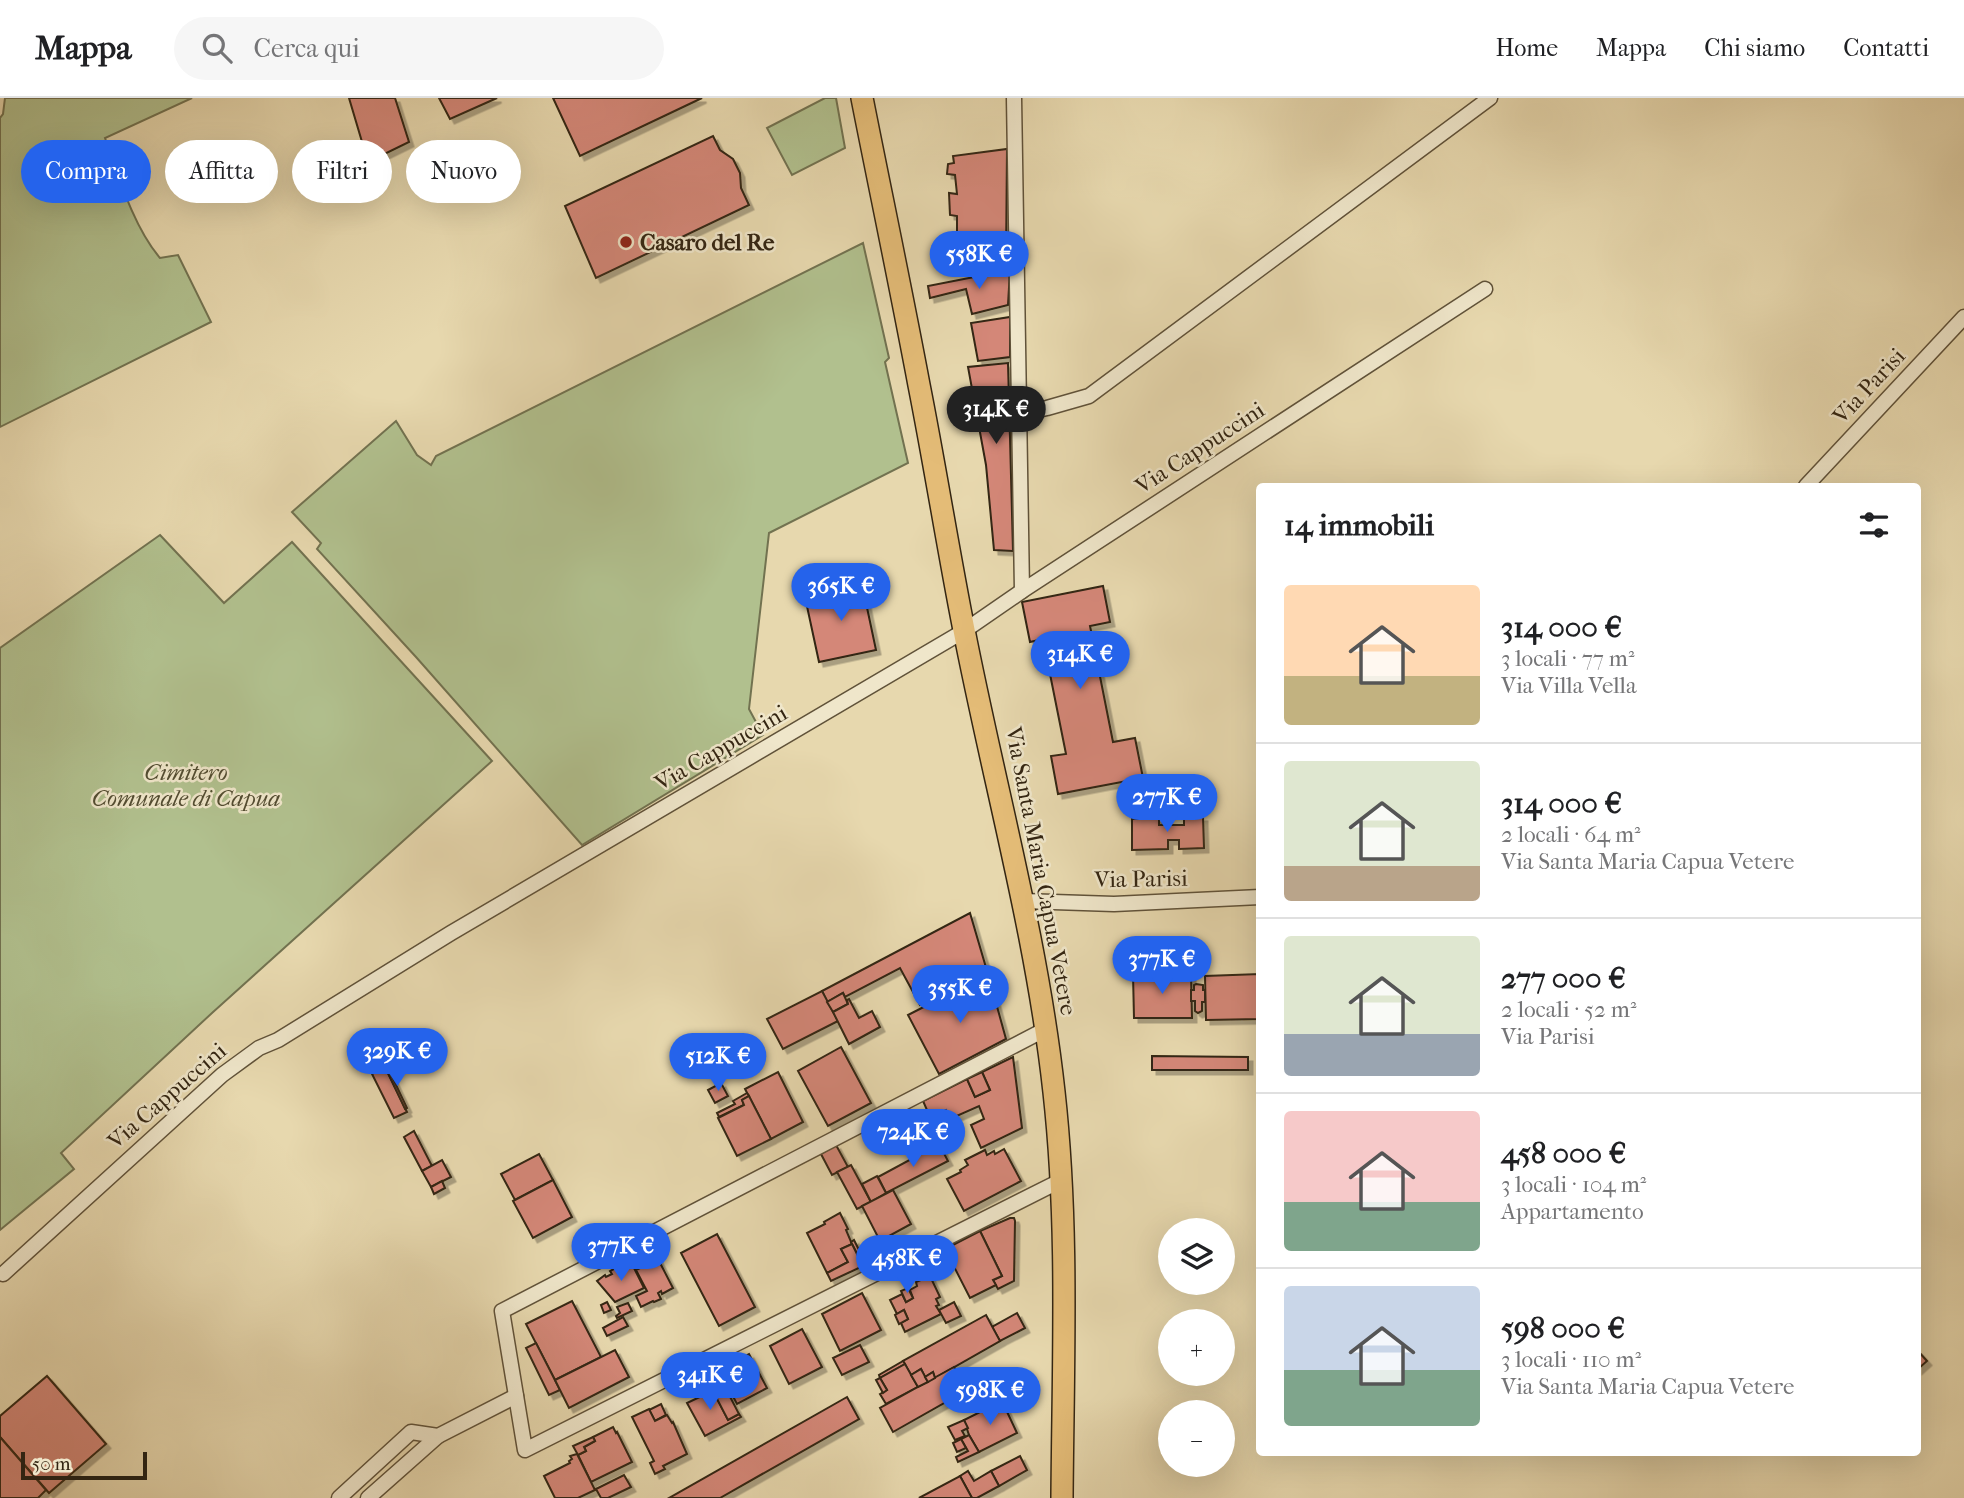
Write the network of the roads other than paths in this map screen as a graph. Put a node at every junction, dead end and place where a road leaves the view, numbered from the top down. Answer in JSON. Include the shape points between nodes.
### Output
{"nodes":[{"id":1,"x":862,"y":98,"type":"edge"},
{"id":2,"x":1014,"y":98,"type":"edge"},
{"id":3,"x":1490,"y":98,"type":"edge"},
{"id":4,"x":1485,"y":289,"type":"dead end"},
{"id":5,"x":1964,"y":317,"type":"edge"},
{"id":6,"x":1020,"y":414,"type":"junction"},
{"id":7,"x":1810,"y":483,"type":"edge"},
{"id":8,"x":1022,"y":591,"type":"junction"},
{"id":9,"x":964,"y":631,"type":"junction"},
{"id":10,"x":1256,"y":897,"type":"edge"},
{"id":11,"x":1023,"y":901,"type":"junction"},
{"id":12,"x":1046,"y":1029,"type":"junction"},
{"id":13,"x":1062,"y":1180,"type":"junction"},
{"id":14,"x":3,"y":1274,"type":"dead end"},
{"id":15,"x":516,"y":1396,"type":"junction"},
{"id":16,"x":438,"y":1436,"type":"junction"},
{"id":17,"x":339,"y":1498,"type":"edge"},
{"id":18,"x":368,"y":1498,"type":"edge"},
{"id":19,"x":1062,"y":1498,"type":"edge"}],
"edges":[{"from":1,"to":9,"type":"main road","name":"Via Santa Maria Capua Vetere"},
{"from":2,"to":6,"type":"street"},
{"from":3,"to":6,"type":"street","via":[[1089,396]]},
{"from":4,"to":8,"type":"street","name":"Via Cappuccini"},
{"from":5,"to":7,"type":"street","name":"Via Parisi"},
{"from":6,"to":8,"type":"street"},
{"from":8,"to":9,"type":"street","name":"Via Cappuccini"},
{"from":9,"to":11,"type":"main road","name":"Via Santa Maria Capua Vetere"},
{"from":9,"to":14,"type":"street","name":"Via Cappuccini","via":[[259,1048],[222,1075]]},
{"from":10,"to":11,"type":"street","name":"Via Parisi","via":[[1114,904]]},
{"from":11,"to":12,"type":"main road","name":"Via Santa Maria Capua Vetere"},
{"from":12,"to":13,"type":"main road","name":"Via Santa Maria Capua Vetere"},
{"from":12,"to":15,"type":"street","via":[[502,1311]]},
{"from":13,"to":15,"type":"street","via":[[525,1450]]},
{"from":13,"to":19,"type":"main road","name":"Via Santa Maria Capua Vetere"},
{"from":15,"to":16,"type":"street"},
{"from":16,"to":17,"type":"street","via":[[411,1432]]},
{"from":16,"to":18,"type":"street"}]}
